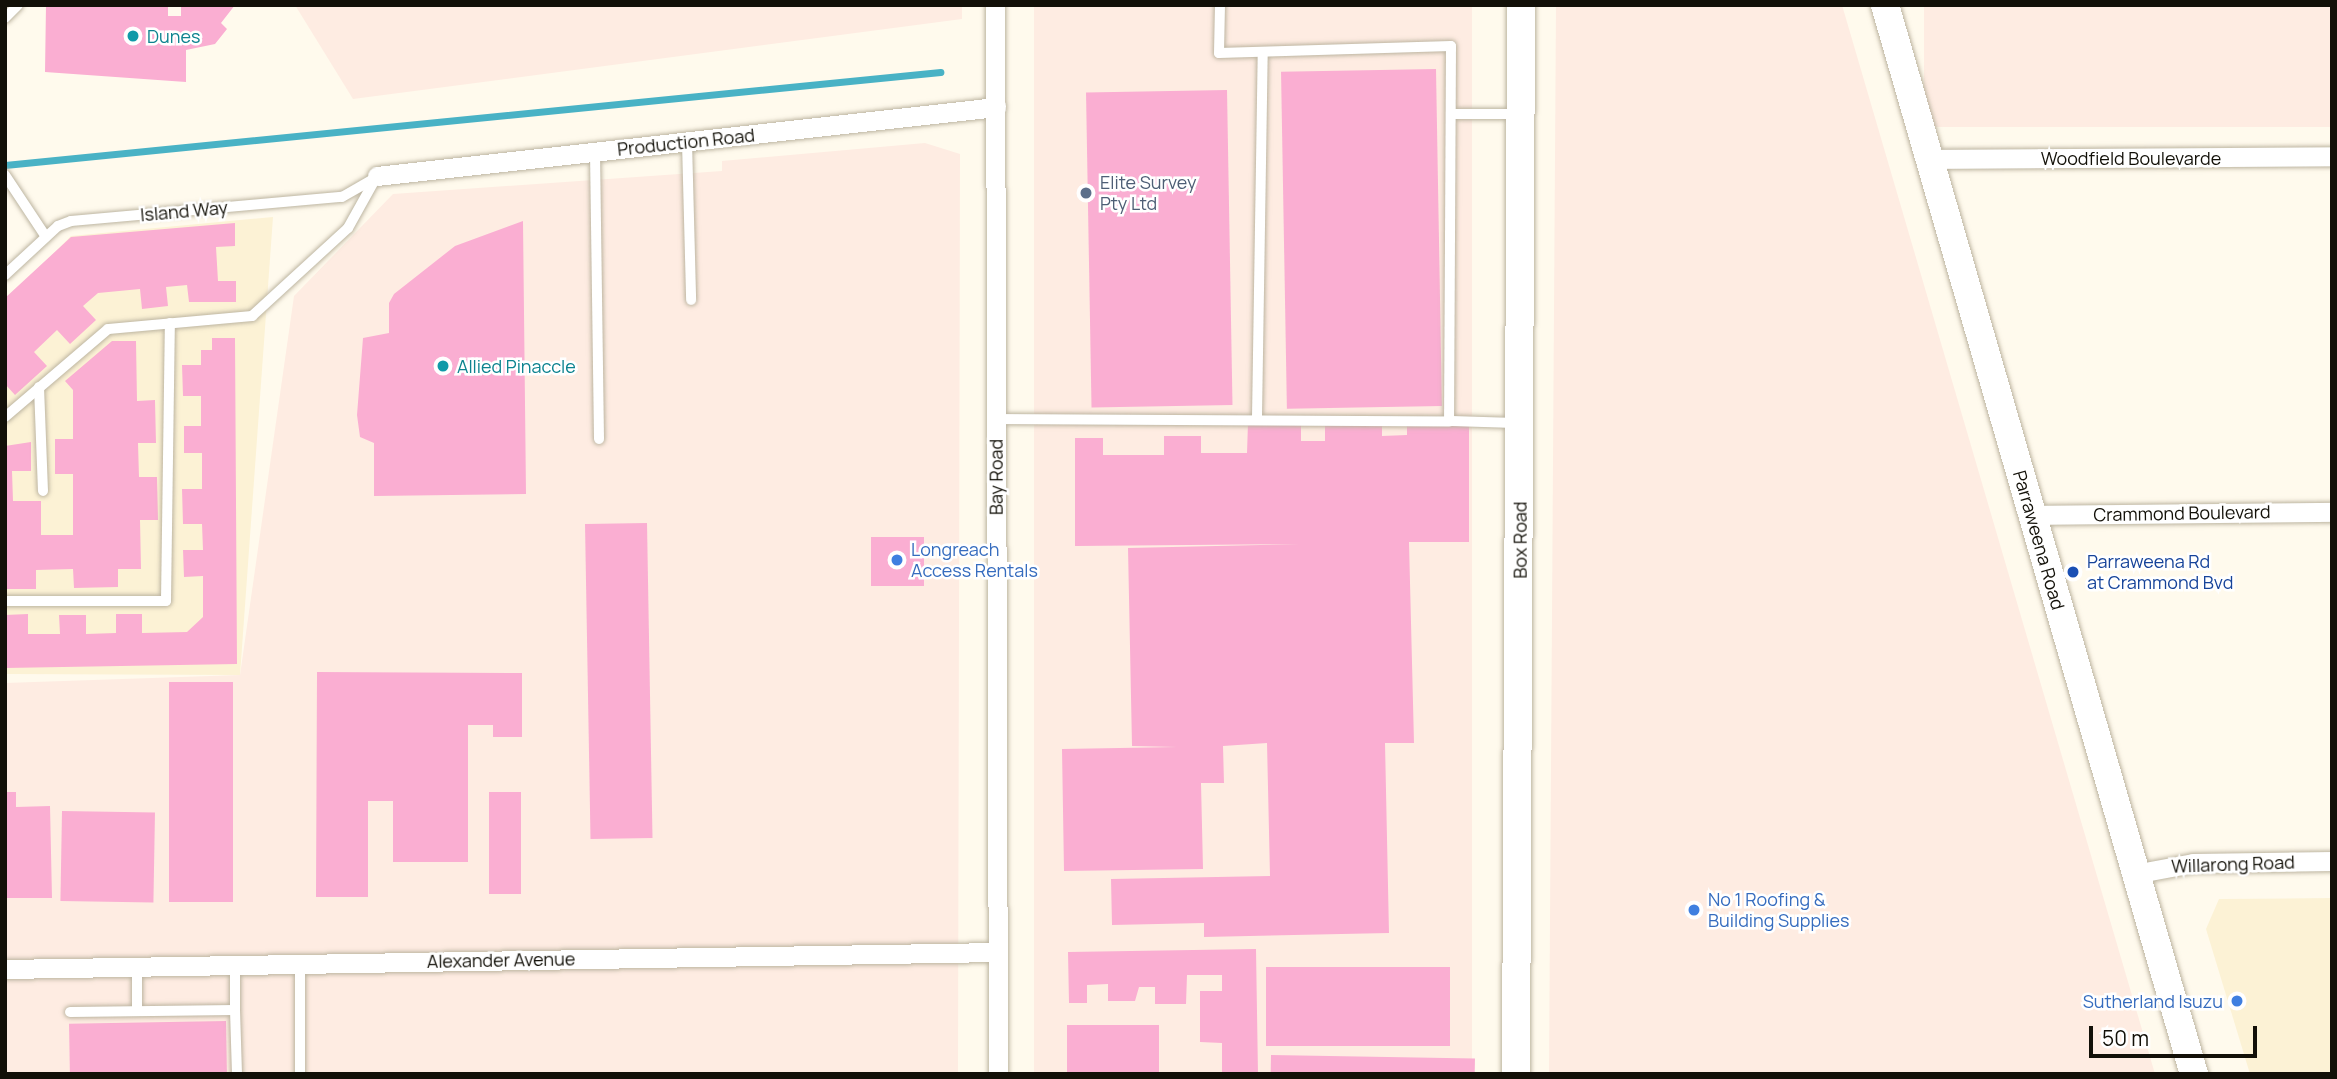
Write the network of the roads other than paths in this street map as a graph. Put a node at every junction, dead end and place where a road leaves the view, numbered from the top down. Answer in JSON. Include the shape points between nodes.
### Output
{"nodes":[{"id":1,"x":18,"y":5,"type":"edge"},
{"id":2,"x":995,"y":5,"type":"edge"},
{"id":3,"x":1220,"y":5,"type":"edge"},
{"id":4,"x":1521,"y":5,"type":"edge"},
{"id":5,"x":1885,"y":5,"type":"edge"},
{"id":6,"x":5,"y":18,"type":"edge"},
{"id":7,"x":1263,"y":52,"type":"junction"},
{"id":8,"x":996,"y":107,"type":"junction"},
{"id":9,"x":1451,"y":114,"type":"junction"},
{"id":10,"x":1520,"y":114,"type":"junction"},
{"id":11,"x":687,"y":142,"type":"junction"},
{"id":12,"x":595,"y":152,"type":"junction"},
{"id":13,"x":2332,"y":156,"type":"edge"},
{"id":14,"x":1930,"y":159,"type":"junction"},
{"id":15,"x":5,"y":175,"type":"edge"},
{"id":16,"x":377,"y":176,"type":"junction"},
{"id":17,"x":46,"y":237,"type":"junction"},
{"id":18,"x":5,"y":275,"type":"edge"},
{"id":19,"x":691,"y":300,"type":"dead end"},
{"id":20,"x":170,"y":323,"type":"junction"},
{"id":21,"x":39,"y":387,"type":"junction"},
{"id":22,"x":5,"y":417,"type":"edge"},
{"id":23,"x":1257,"y":417,"type":"junction"},
{"id":24,"x":996,"y":419,"type":"junction"},
{"id":25,"x":1449,"y":421,"type":"junction"},
{"id":26,"x":1520,"y":423,"type":"junction"},
{"id":27,"x":599,"y":439,"type":"dead end"},
{"id":28,"x":43,"y":491,"type":"dead end"},
{"id":29,"x":2332,"y":512,"type":"edge"},
{"id":30,"x":2032,"y":515,"type":"junction"},
{"id":31,"x":5,"y":601,"type":"edge"},
{"id":32,"x":2332,"y":861,"type":"edge"},
{"id":33,"x":2134,"y":873,"type":"junction"},
{"id":34,"x":996,"y":952,"type":"junction"},
{"id":35,"x":300,"y":964,"type":"junction"},
{"id":36,"x":235,"y":965,"type":"junction"},
{"id":37,"x":137,"y":966,"type":"junction"},
{"id":38,"x":5,"y":968,"type":"edge"},
{"id":39,"x":235,"y":1010,"type":"junction"},
{"id":40,"x":136,"y":1011,"type":"junction"},
{"id":41,"x":70,"y":1012,"type":"dead end"},
{"id":42,"x":237,"y":1074,"type":"edge"},
{"id":43,"x":300,"y":1074,"type":"edge"},
{"id":44,"x":998,"y":1074,"type":"edge"},
{"id":45,"x":1516,"y":1074,"type":"edge"},
{"id":46,"x":2194,"y":1074,"type":"edge"}],
"edges":[{"from":1,"to":6,"type":"lane"},
{"from":2,"to":8,"type":"street","name":"Bay Road"},
{"from":3,"to":7,"type":"lane","via":[[1219,53]]},
{"from":4,"to":10,"type":"street","name":"Box Road"},
{"from":5,"to":14,"type":"street","name":"Parraweena Road"},
{"from":7,"to":9,"type":"lane","via":[[1451,46]]},
{"from":7,"to":23,"type":"lane"},
{"from":8,"to":11,"type":"street","name":"Production Road"},
{"from":8,"to":24,"type":"street","name":"Bay Road"},
{"from":9,"to":10,"type":"lane"},
{"from":9,"to":25,"type":"lane"},
{"from":10,"to":26,"type":"street","name":"Box Road"},
{"from":11,"to":12,"type":"street","name":"Production Road"},
{"from":11,"to":19,"type":"lane"},
{"from":12,"to":16,"type":"street","name":"Production Road"},
{"from":12,"to":27,"type":"lane"},
{"from":13,"to":14,"type":"street","name":"Woodfield Boulevarde"},
{"from":14,"to":30,"type":"street","name":"Parraweena Road"},
{"from":15,"to":17,"type":"lane"},
{"from":16,"to":17,"type":"lane","name":"Island Way","via":[[342,197],[71,221]]},
{"from":16,"to":20,"type":"lane","via":[[348,228],[252,316]]},
{"from":17,"to":18,"type":"lane","name":"Island Way"},
{"from":20,"to":21,"type":"lane","via":[[108,329]]},
{"from":20,"to":31,"type":"lane","via":[[166,601]]},
{"from":21,"to":22,"type":"lane"},
{"from":21,"to":28,"type":"lane"},
{"from":23,"to":24,"type":"lane"},
{"from":23,"to":25,"type":"lane"},
{"from":24,"to":34,"type":"street","name":"Bay Road"},
{"from":25,"to":26,"type":"lane"},
{"from":26,"to":45,"type":"street","name":"Box Road"},
{"from":29,"to":30,"type":"street","name":"Crammond Boulevard"},
{"from":30,"to":33,"type":"street","name":"Parraweena Road"},
{"from":32,"to":33,"type":"street","name":"Willarong Road","via":[[2193,863]]},
{"from":33,"to":46,"type":"street","name":"Parraweena Road"},
{"from":34,"to":35,"type":"street","name":"Alexander Avenue"},
{"from":34,"to":44,"type":"street","name":"Bay Road"},
{"from":35,"to":36,"type":"street","name":"Alexander Avenue"},
{"from":35,"to":43,"type":"lane"},
{"from":36,"to":37,"type":"street","name":"Alexander Avenue"},
{"from":36,"to":39,"type":"lane"},
{"from":37,"to":38,"type":"street","name":"Alexander Avenue"},
{"from":37,"to":40,"type":"lane"},
{"from":39,"to":40,"type":"lane"},
{"from":39,"to":42,"type":"lane"},
{"from":40,"to":41,"type":"lane"}]}
